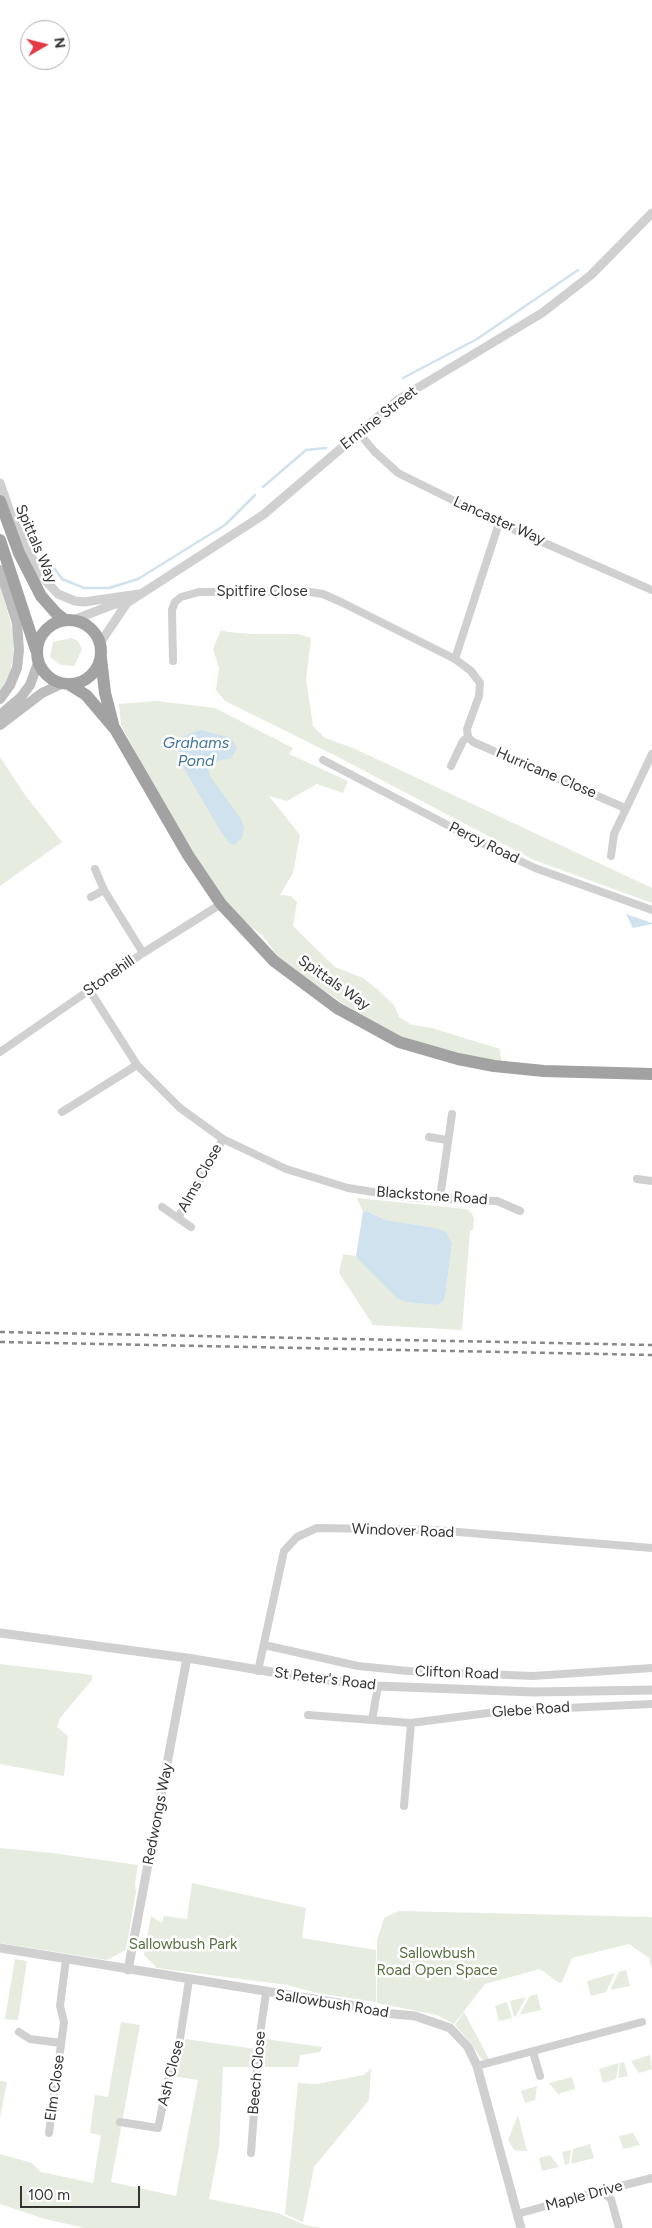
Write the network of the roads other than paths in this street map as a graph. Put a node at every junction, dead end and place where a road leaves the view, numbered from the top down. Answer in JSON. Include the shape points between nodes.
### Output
{"nodes":[{"id":1,"x":652,"y":213,"type":"edge"},
{"id":2,"x":359,"y":433,"type":"junction"},
{"id":3,"x":0,"y":483,"type":"edge"},
{"id":4,"x":0,"y":501,"type":"edge"},
{"id":5,"x":499,"y":523,"type":"junction"},
{"id":6,"x":0,"y":540,"type":"edge"},
{"id":7,"x":0,"y":570,"type":"edge"},
{"id":8,"x":652,"y":590,"type":"edge"},
{"id":9,"x":140,"y":594,"type":"junction"},
{"id":10,"x":127,"y":603,"type":"junction"},
{"id":11,"x":69,"y":620,"type":"junction"},
{"id":12,"x":100,"y":643,"type":"junction"},
{"id":13,"x":37,"y":656,"type":"junction"},
{"id":14,"x":101,"y":658,"type":"junction"},
{"id":15,"x":455,"y":660,"type":"junction"},
{"id":16,"x":172,"y":661,"type":"dead end"},
{"id":17,"x":66,"y":684,"type":"junction"},
{"id":18,"x":0,"y":699,"type":"edge"},
{"id":19,"x":0,"y":715,"type":"edge"},
{"id":20,"x":0,"y":726,"type":"edge"},
{"id":21,"x":114,"y":729,"type":"junction"},
{"id":22,"x":468,"y":737,"type":"junction"},
{"id":23,"x":652,"y":754,"type":"edge"},
{"id":24,"x":323,"y":760,"type":"dead end"},
{"id":25,"x":451,"y":766,"type":"dead end"},
{"id":26,"x":625,"y":808,"type":"junction"},
{"id":27,"x":611,"y":856,"type":"dead end"},
{"id":28,"x":95,"y":868,"type":"dead end"},
{"id":29,"x":104,"y":890,"type":"junction"},
{"id":30,"x":91,"y":897,"type":"dead end"},
{"id":31,"x":221,"y":904,"type":"junction"},
{"id":32,"x":652,"y":910,"type":"edge"},
{"id":33,"x":143,"y":953,"type":"junction"},
{"id":34,"x":90,"y":991,"type":"junction"},
{"id":35,"x":0,"y":1052,"type":"edge"},
{"id":36,"x":138,"y":1065,"type":"junction"},
{"id":37,"x":652,"y":1074,"type":"edge"},
{"id":38,"x":62,"y":1112,"type":"dead end"},
{"id":39,"x":452,"y":1114,"type":"dead end"},
{"id":40,"x":429,"y":1137,"type":"dead end"},
{"id":41,"x":223,"y":1138,"type":"junction"},
{"id":42,"x":446,"y":1140,"type":"junction"},
{"id":43,"x":637,"y":1179,"type":"dead end"},
{"id":44,"x":652,"y":1181,"type":"edge"},
{"id":45,"x":440,"y":1198,"type":"junction"},
{"id":46,"x":162,"y":1207,"type":"dead end"},
{"id":47,"x":520,"y":1211,"type":"dead end"},
{"id":48,"x":178,"y":1218,"type":"junction"},
{"id":49,"x":191,"y":1227,"type":"dead end"},
{"id":50,"x":652,"y":1548,"type":"edge"},
{"id":51,"x":0,"y":1633,"type":"edge"},
{"id":52,"x":264,"y":1645,"type":"junction"},
{"id":53,"x":187,"y":1658,"type":"junction"},
{"id":54,"x":652,"y":1668,"type":"edge"},
{"id":55,"x":258,"y":1671,"type":"junction"},
{"id":56,"x":378,"y":1686,"type":"junction"},
{"id":57,"x":652,"y":1690,"type":"edge"},
{"id":58,"x":652,"y":1704,"type":"edge"},
{"id":59,"x":308,"y":1715,"type":"dead end"},
{"id":60,"x":372,"y":1720,"type":"junction"},
{"id":61,"x":411,"y":1723,"type":"junction"},
{"id":62,"x":404,"y":1806,"type":"dead end"},
{"id":63,"x":0,"y":1948,"type":"edge"},
{"id":64,"x":66,"y":1960,"type":"junction"},
{"id":65,"x":128,"y":1970,"type":"junction"},
{"id":66,"x":189,"y":1980,"type":"junction"},
{"id":67,"x":266,"y":1993,"type":"junction"},
{"id":68,"x":642,"y":2022,"type":"dead end"},
{"id":69,"x":18,"y":2032,"type":"dead end"},
{"id":70,"x":61,"y":2043,"type":"junction"},
{"id":71,"x":533,"y":2052,"type":"junction"},
{"id":72,"x":477,"y":2066,"type":"junction"},
{"id":73,"x":540,"y":2076,"type":"dead end"},
{"id":74,"x":120,"y":2122,"type":"dead end"},
{"id":75,"x":50,"y":2133,"type":"dead end"},
{"id":76,"x":251,"y":2153,"type":"dead end"},
{"id":77,"x":652,"y":2178,"type":"edge"},
{"id":78,"x":605,"y":2194,"type":"junction"},
{"id":79,"x":517,"y":2214,"type":"junction"},
{"id":80,"x":521,"y":2228,"type":"edge"},
{"id":81,"x":619,"y":2228,"type":"edge"}],
"edges":[{"from":1,"to":2,"type":"street","name":"Ermine Street","via":[[591,275],[542,313],[399,399]]},
{"from":2,"to":5,"type":"street","name":"Lancaster Way","via":[[398,473]]},
{"from":2,"to":9,"type":"street","name":"Ermine Street","via":[[263,515]]},
{"from":3,"to":9,"type":"street","via":[[30,555],[44,579],[58,594],[84,602]]},
{"from":4,"to":11,"type":"highway","name":"Spittals Way","via":[[19,553],[41,596],[56,613]]},
{"from":5,"to":8,"type":"street","name":"Lancaster Way"},
{"from":5,"to":15,"type":"street"},
{"from":6,"to":13,"type":"highway"},
{"from":7,"to":18,"type":"main road","via":[[17,623],[20,650],[17,668]]},
{"from":9,"to":10,"type":"street","name":"Ermine Street"},
{"from":10,"to":11,"type":"street","name":"Ermine Street"},
{"from":10,"to":12,"type":"street","name":"Ermine Street"},
{"from":11,"to":12,"type":"highway","via":[[90,628]]},
{"from":11,"to":13,"type":"highway","via":[[49,626],[42,633]]},
{"from":12,"to":14,"type":"highway"},
{"from":13,"to":17,"type":"highway","via":[[43,672],[51,680]]},
{"from":13,"to":19,"type":"main road","via":[[30,684],[21,697]]},
{"from":14,"to":17,"type":"highway","via":[[90,677],[80,683]]},
{"from":14,"to":21,"type":"highway","name":"Spittals Way"},
{"from":15,"to":16,"type":"street","name":"Spitfire Close","via":[[341,602],[323,594],[304,591],[199,592],[181,597],[172,610]]},
{"from":15,"to":22,"type":"street","name":"Spitfire Close","via":[[480,683],[479,696],[467,729]]},
{"from":17,"to":20,"type":"main road","via":[[42,692]]},
{"from":17,"to":21,"type":"highway","name":"Spittals Way","via":[[86,695]]},
{"from":21,"to":31,"type":"highway","name":"Spittals Way","via":[[188,855]]},
{"from":22,"to":25,"type":"street","name":"Spitfire Close","via":[[462,741]]},
{"from":22,"to":26,"type":"street","name":"Hurricane Close"},
{"from":23,"to":26,"type":"street"},
{"from":24,"to":32,"type":"street","name":"Percy Road","via":[[536,868]]},
{"from":26,"to":27,"type":"street","via":[[614,834]]},
{"from":28,"to":29,"type":"street"},
{"from":29,"to":30,"type":"street"},
{"from":29,"to":33,"type":"street"},
{"from":31,"to":33,"type":"street","name":"Stonehill"},
{"from":31,"to":37,"type":"highway","name":"Spittals Way","via":[[274,961],[337,1008],[399,1042],[494,1066],[554,1072]]},
{"from":33,"to":34,"type":"street","name":"Stonehill"},
{"from":34,"to":35,"type":"street","name":"Stonehill"},
{"from":34,"to":36,"type":"street","name":"Blackstone Road"},
{"from":36,"to":38,"type":"street"},
{"from":36,"to":41,"type":"street","name":"Blackstone Road","via":[[180,1108]]},
{"from":39,"to":42,"type":"street"},
{"from":40,"to":42,"type":"street"},
{"from":41,"to":45,"type":"street","name":"Blackstone Road","via":[[286,1169],[348,1188],[412,1198]]},
{"from":41,"to":48,"type":"street","name":"Alms Close"},
{"from":42,"to":45,"type":"street"},
{"from":43,"to":44,"type":"street"},
{"from":45,"to":47,"type":"street","name":"Blackstone Road","via":[[497,1201]]},
{"from":46,"to":48,"type":"street","name":"Alms Close"},
{"from":48,"to":49,"type":"street","name":"Alms Close"},
{"from":50,"to":52,"type":"street","name":"Windover Road","via":[[434,1530],[317,1528],[297,1536],[284,1552]]},
{"from":51,"to":53,"type":"street","name":"St Peter's Road"},
{"from":52,"to":54,"type":"street","name":"Clifton Road","via":[[358,1666],[408,1671],[533,1676]]},
{"from":52,"to":55,"type":"street","name":"Windover Road"},
{"from":53,"to":55,"type":"street","name":"St Peter's Road"},
{"from":53,"to":65,"type":"street","name":"Redwongs Way"},
{"from":55,"to":56,"type":"street","name":"St Peter's Road"},
{"from":56,"to":57,"type":"street","name":"St Peter's Road","via":[[534,1692]]},
{"from":56,"to":60,"type":"street"},
{"from":58,"to":61,"type":"street","name":"Glebe Road","via":[[503,1711]]},
{"from":59,"to":60,"type":"street","name":"Glebe Road"},
{"from":60,"to":61,"type":"street","name":"Glebe Road"},
{"from":61,"to":62,"type":"street"},
{"from":63,"to":64,"type":"street","name":"Sallowbush Road"},
{"from":64,"to":65,"type":"street","name":"Sallowbush Road"},
{"from":64,"to":70,"type":"street","name":"Elm Close","via":[[60,2006],[64,2022]]},
{"from":65,"to":66,"type":"street","name":"Sallowbush Road"},
{"from":66,"to":67,"type":"street","name":"Sallowbush Road"},
{"from":66,"to":74,"type":"street","name":"Ash Close","via":[[180,2039],[158,2128]]},
{"from":67,"to":72,"type":"street","name":"Sallowbush Road","via":[[438,2022],[460,2036]]},
{"from":67,"to":76,"type":"street","name":"Beech Close"},
{"from":68,"to":71,"type":"street"},
{"from":69,"to":70,"type":"street","name":"Elm Close","via":[[30,2039]]},
{"from":70,"to":75,"type":"street","name":"Elm Close"},
{"from":71,"to":72,"type":"street"},
{"from":71,"to":73,"type":"street"},
{"from":72,"to":79,"type":"street","name":"Sallowbush Road"},
{"from":77,"to":78,"type":"street","name":"Maple Drive"},
{"from":78,"to":79,"type":"street","name":"Maple Drive","via":[[597,2192]]},
{"from":78,"to":81,"type":"street","via":[[611,2199]]},
{"from":79,"to":80,"type":"street","name":"Sallowbush Road"}]}
